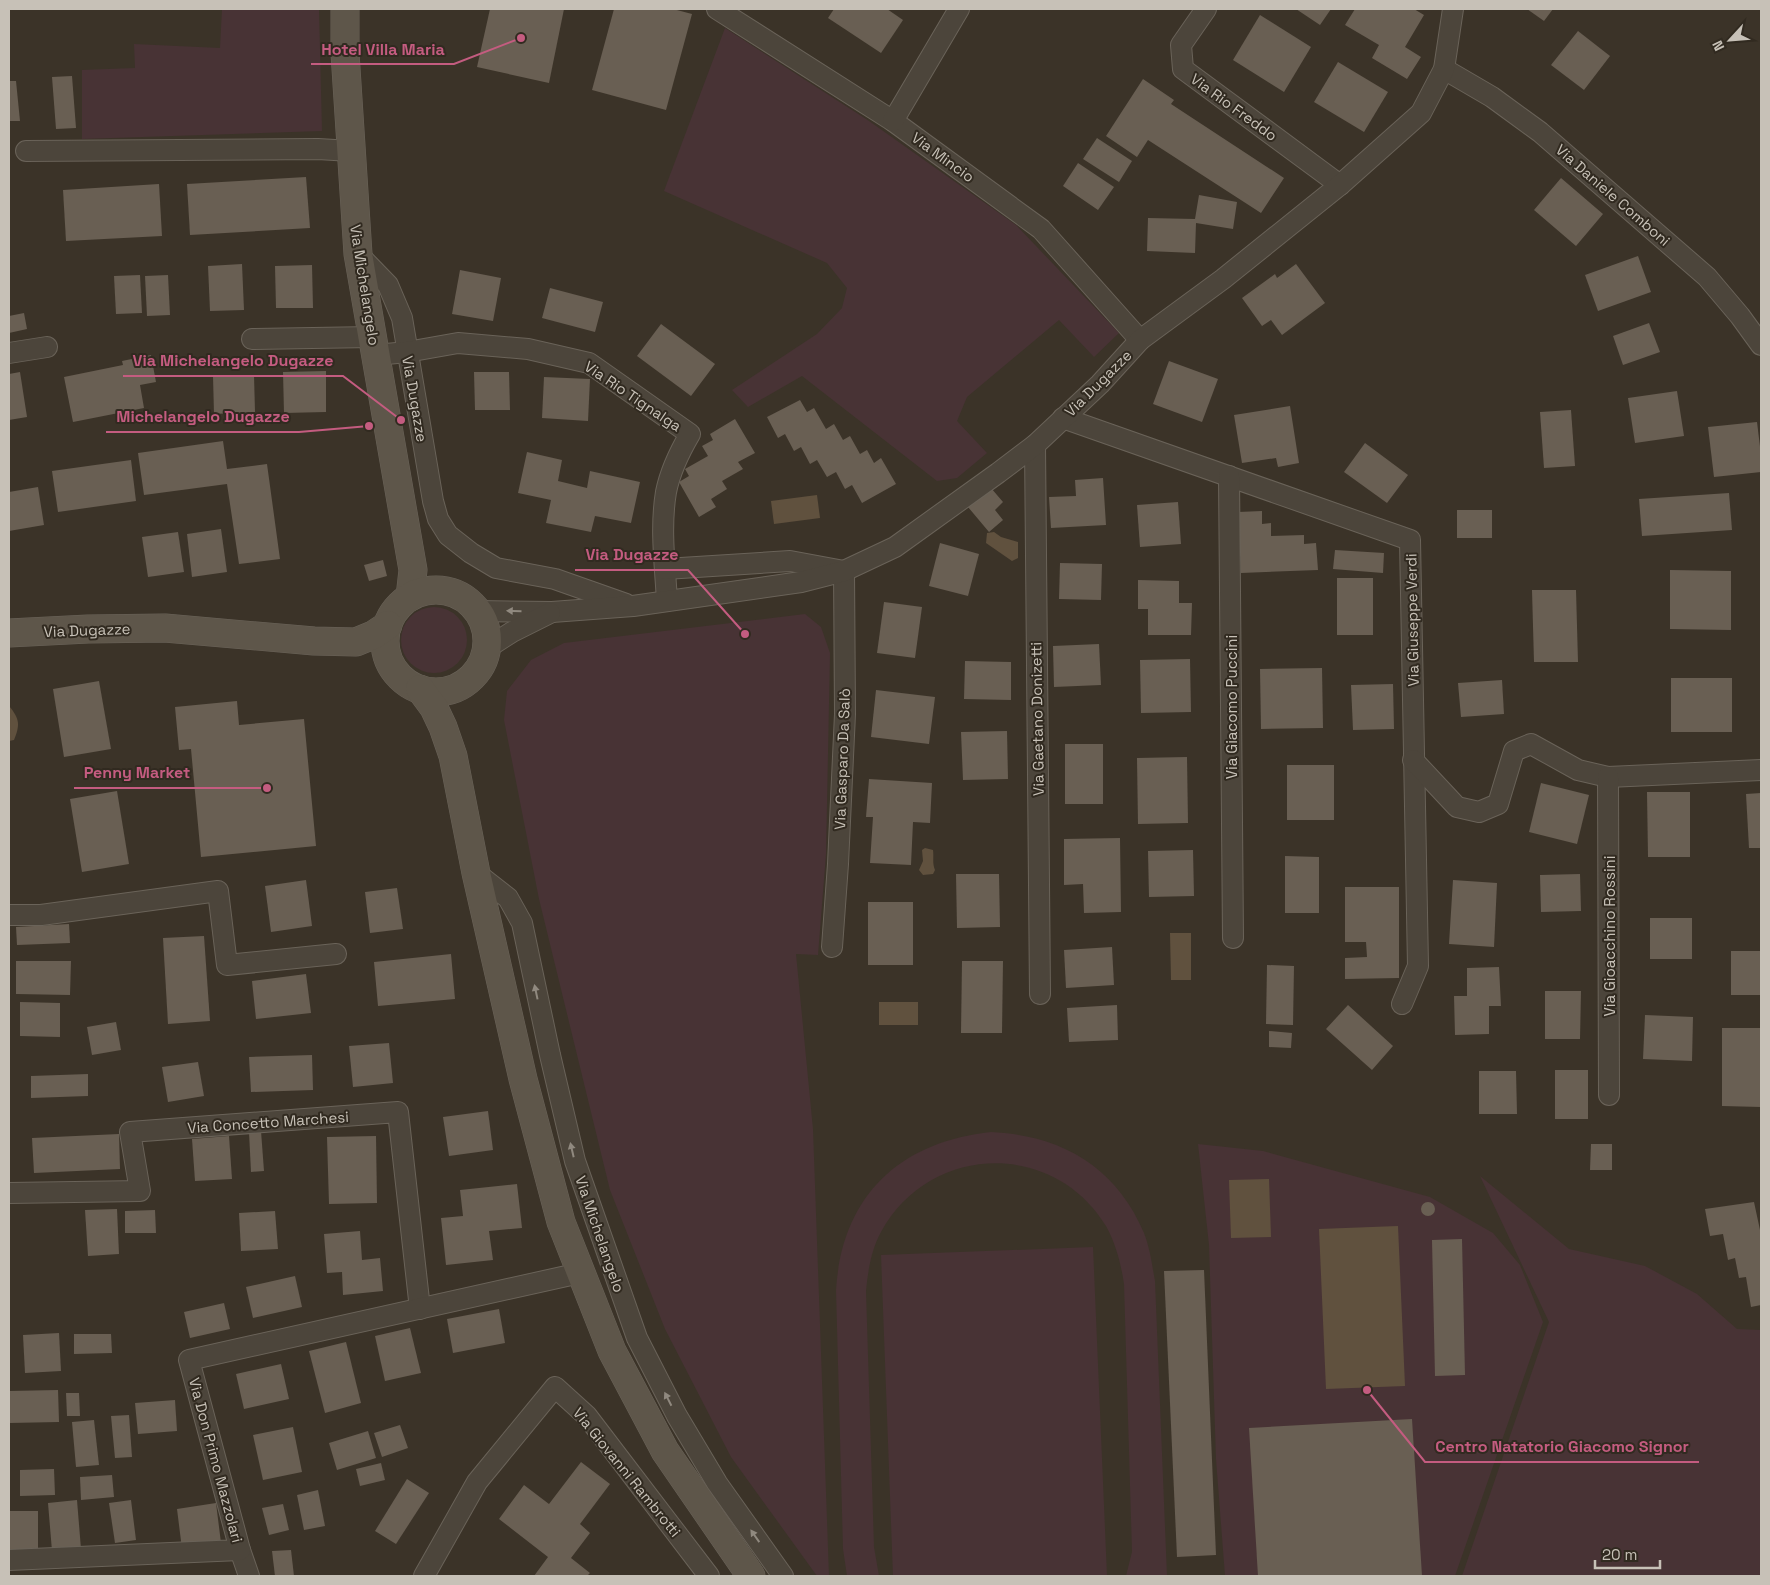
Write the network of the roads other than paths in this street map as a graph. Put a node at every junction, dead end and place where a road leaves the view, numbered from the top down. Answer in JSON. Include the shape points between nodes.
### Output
{"nodes":[{"id":1,"x":345,"y":9,"type":"edge"},
{"id":2,"x":718,"y":9,"type":"edge"},
{"id":3,"x":959,"y":9,"type":"edge"},
{"id":4,"x":1206,"y":9,"type":"edge"},
{"id":5,"x":1453,"y":9,"type":"edge"},
{"id":6,"x":1444,"y":70,"type":"junction"},
{"id":7,"x":893,"y":121,"type":"junction"},
{"id":8,"x":26,"y":151,"type":"dead end"},
{"id":9,"x":351,"y":151,"type":"junction"},
{"id":10,"x":1340,"y":185,"type":"junction"},
{"id":11,"x":358,"y":254,"type":"junction"},
{"id":12,"x":252,"y":339,"type":"dead end"},
{"id":13,"x":1140,"y":340,"type":"junction"},
{"id":14,"x":1761,"y":345,"type":"edge"},
{"id":15,"x":374,"y":346,"type":"junction"},
{"id":16,"x":48,"y":347,"type":"dead end"},
{"id":17,"x":407,"y":352,"type":"junction"},
{"id":18,"x":9,"y":353,"type":"edge"},
{"id":19,"x":1062,"y":418,"type":"junction"},
{"id":20,"x":1034,"y":445,"type":"junction"},
{"id":21,"x":1229,"y":476,"type":"junction"},
{"id":22,"x":406,"y":528,"type":"junction"},
{"id":23,"x":665,"y":569,"type":"junction"},
{"id":24,"x":844,"y":570,"type":"junction"},
{"id":25,"x":444,"y":591,"type":"junction"},
{"id":26,"x":410,"y":597,"type":"junction"},
{"id":27,"x":667,"y":601,"type":"junction"},
{"id":28,"x":633,"y":606,"type":"junction"},
{"id":29,"x":477,"y":611,"type":"junction"},
{"id":30,"x":552,"y":612,"type":"junction"},
{"id":31,"x":388,"y":625,"type":"junction"},
{"id":32,"x":9,"y":633,"type":"edge"},
{"id":33,"x":314,"y":641,"type":"junction"},
{"id":34,"x":486,"y":648,"type":"junction"},
{"id":35,"x":393,"y":667,"type":"junction"},
{"id":36,"x":460,"y":686,"type":"junction"},
{"id":37,"x":420,"y":689,"type":"junction"},
{"id":38,"x":453,"y":756,"type":"junction"},
{"id":39,"x":1414,"y":760,"type":"junction"},
{"id":40,"x":1761,"y":770,"type":"edge"},
{"id":41,"x":1608,"y":777,"type":"junction"},
{"id":42,"x":476,"y":873,"type":"junction"},
{"id":43,"x":9,"y":916,"type":"edge"},
{"id":44,"x":1232,"y":938,"type":"dead end"},
{"id":45,"x":832,"y":947,"type":"dead end"},
{"id":46,"x":336,"y":954,"type":"dead end"},
{"id":47,"x":1040,"y":994,"type":"dead end"},
{"id":48,"x":1402,"y":1004,"type":"dead end"},
{"id":49,"x":1609,"y":1095,"type":"dead end"},
{"id":50,"x":9,"y":1193,"type":"edge"},
{"id":51,"x":580,"y":1273,"type":"junction"},
{"id":52,"x":420,"y":1309,"type":"junction"},
{"id":53,"x":240,"y":1550,"type":"junction"},
{"id":54,"x":9,"y":1560,"type":"edge"},
{"id":55,"x":249,"y":1576,"type":"edge"},
{"id":56,"x":424,"y":1576,"type":"edge"},
{"id":57,"x":709,"y":1576,"type":"edge"},
{"id":58,"x":751,"y":1576,"type":"edge"},
{"id":59,"x":783,"y":1576,"type":"edge"}],
"edges":[{"from":1,"to":9,"type":"street","name":"Via Michelangelo"},
{"from":2,"to":7,"type":"street","name":"Via Mincio"},
{"from":3,"to":7,"type":"street"},
{"from":4,"to":10,"type":"street","name":"Via Rio Freddo","via":[[1181,45],[1183,69]]},
{"from":5,"to":6,"type":"street","name":"Via Dugazze"},
{"from":6,"to":10,"type":"street","name":"Via Dugazze","via":[[1421,113]]},
{"from":6,"to":14,"type":"street","name":"Via Daniele Comboni","via":[[1492,97],[1540,132],[1706,277]]},
{"from":7,"to":13,"type":"street","name":"Via Mincio","via":[[1041,229]]},
{"from":8,"to":9,"type":"street"},
{"from":9,"to":11,"type":"street","name":"Via Michelangelo"},
{"from":10,"to":13,"type":"street","name":"Via Dugazze","via":[[1223,279]]},
{"from":11,"to":15,"type":"street","name":"Via Michelangelo"},
{"from":11,"to":17,"type":"street","name":"Via Dugazze","via":[[388,285],[402,318]]},
{"from":12,"to":15,"type":"street","name":"Via Rio Tignalga"},
{"from":13,"to":19,"type":"street","name":"Via Dugazze","via":[[1100,384]]},
{"from":15,"to":17,"type":"street","name":"Via Rio Tignalga"},
{"from":15,"to":22,"type":"street","name":"Via Michelangelo"},
{"from":16,"to":18,"type":"street"},
{"from":17,"to":23,"type":"street","name":"Via Rio Tignalga","via":[[458,343],[528,349],[589,363],[690,434],[680,451],[666,491],[663,529]]},
{"from":17,"to":28,"type":"street","name":"Via Dugazze","via":[[433,501],[448,536],[496,568],[555,578]]},
{"from":19,"to":20,"type":"street","name":"Via Dugazze"},
{"from":19,"to":21,"type":"street","name":"Via Giuseppe Verdi"},
{"from":20,"to":24,"type":"street","name":"Via Dugazze","via":[[895,547]]},
{"from":20,"to":47,"type":"street","name":"Via Gaetano Donizetti"},
{"from":21,"to":39,"type":"street","name":"Via Giuseppe Verdi","via":[[1410,540]]},
{"from":21,"to":44,"type":"street","name":"Via Giacomo Puccini"},
{"from":22,"to":25,"type":"street","name":"Via Michelangelo"},
{"from":22,"to":26,"type":"street","name":"Via Michelangelo","via":[[413,570]]},
{"from":23,"to":24,"type":"street","via":[[790,560]]},
{"from":23,"to":27,"type":"street","name":"Via Rio Tignalga"},
{"from":24,"to":27,"type":"street","name":"Via Dugazze","via":[[801,582]]},
{"from":24,"to":45,"type":"street","name":"Via Gasparo Da Salò","via":[[845,714]]},
{"from":25,"to":26,"type":"street","via":[[432,590]]},
{"from":25,"to":29,"type":"street","via":[[457,594]]},
{"from":26,"to":31,"type":"street","via":[[400,604]]},
{"from":27,"to":28,"type":"street","name":"Via Dugazze"},
{"from":28,"to":30,"type":"street","name":"Via Dugazze"},
{"from":30,"to":29,"type":"street","name":"Via Dugazze","one_way":true},
{"from":29,"to":34,"type":"street","via":[[485,628]]},
{"from":30,"to":34,"type":"street","name":"Via Dugazze"},
{"from":31,"to":33,"type":"street","name":"Via Dugazze","via":[[356,642]]},
{"from":31,"to":35,"type":"street","via":[[386,646]]},
{"from":32,"to":33,"type":"street","name":"Via Dugazze","via":[[165,628]]},
{"from":33,"to":35,"type":"street","name":"Via Dugazze"},
{"from":34,"to":36,"type":"street","via":[[482,663]]},
{"from":35,"to":37,"type":"street","via":[[400,677]]},
{"from":36,"to":37,"type":"street","via":[[434,692]]},
{"from":36,"to":38,"type":"street","name":"Via Michelangelo"},
{"from":37,"to":38,"type":"street","name":"Via Michelangelo","via":[[434,708]]},
{"from":38,"to":42,"type":"street","name":"Via Michelangelo"},
{"from":39,"to":41,"type":"street","via":[[1458,807],[1479,812],[1498,804],[1514,751],[1531,744],[1578,770]]},
{"from":39,"to":48,"type":"street","name":"Via Giuseppe Verdi","via":[[1418,966]]},
{"from":40,"to":41,"type":"street"},
{"from":41,"to":49,"type":"street","name":"Via Gioacchino Rossini"},
{"from":42,"to":51,"type":"street","name":"Via Michelangelo","via":[[523,1079],[561,1222]]},
{"from":59,"to":42,"type":"street","name":"Via Michelangelo","one_way":true,"via":[[717,1483],[677,1416],[637,1338],[575,1161],[522,922],[508,898]]},
{"from":43,"to":46,"type":"street","via":[[41,915],[218,891],[227,965]]},
{"from":50,"to":52,"type":"street","name":"Via Concetto Marchesi","via":[[140,1191],[130,1132],[398,1112]]},
{"from":51,"to":52,"type":"street","name":"Via Don Primo Mazzolari"},
{"from":51,"to":58,"type":"street","name":"Via Michelangelo","via":[[612,1352],[665,1451]]},
{"from":52,"to":53,"type":"street","name":"Via Don Primo Mazzolari","via":[[189,1360]]},
{"from":53,"to":54,"type":"street","name":"Via Don Primo Mazzolari"},
{"from":53,"to":55,"type":"street"},
{"from":56,"to":57,"type":"street","name":"Via Giovanni Rambrotti","via":[[477,1482],[554,1387],[587,1416]]}]}
